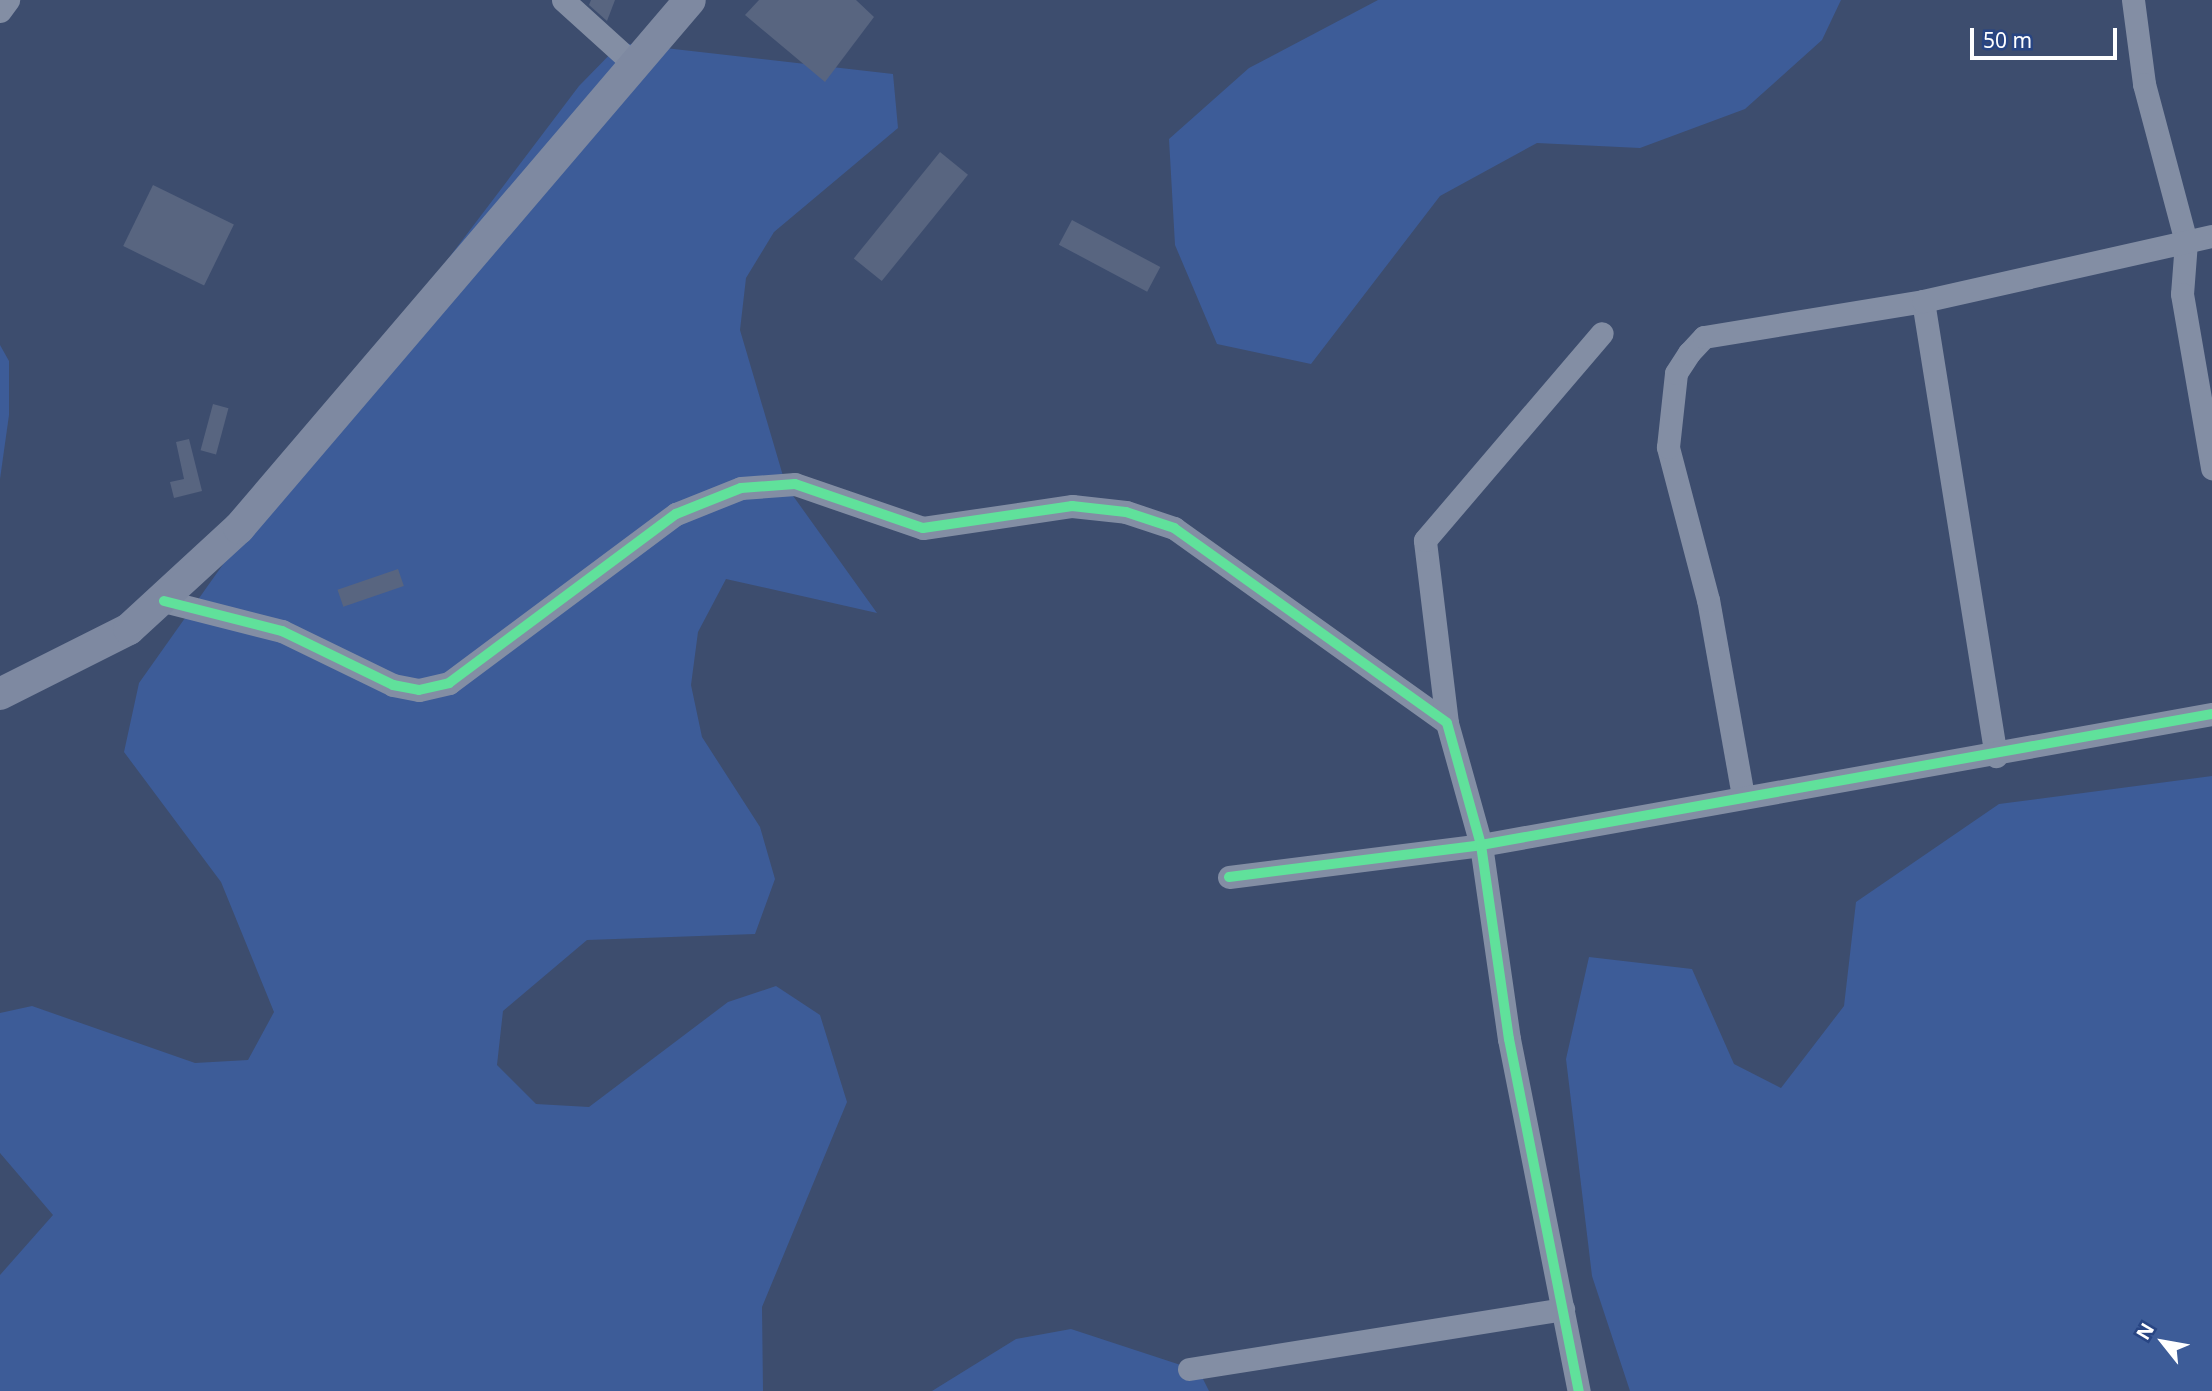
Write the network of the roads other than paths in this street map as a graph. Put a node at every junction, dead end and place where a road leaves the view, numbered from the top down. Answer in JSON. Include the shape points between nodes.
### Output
{"nodes":[{"id":1,"x":8,"y":0,"type":"edge"},
{"id":2,"x":563,"y":0,"type":"edge"},
{"id":3,"x":691,"y":0,"type":"edge"},
{"id":4,"x":2133,"y":0,"type":"edge"},
{"id":5,"x":0,"y":10,"type":"edge"},
{"id":6,"x":636,"y":66,"type":"junction"},
{"id":7,"x":2212,"y":236,"type":"edge"},
{"id":8,"x":2186,"y":242,"type":"junction"},
{"id":9,"x":1923,"y":301,"type":"junction"},
{"id":10,"x":1602,"y":333,"type":"dead end"},
{"id":11,"x":2212,"y":468,"type":"edge"},
{"id":12,"x":164,"y":601,"type":"junction"},
{"id":13,"x":0,"y":694,"type":"edge"},
{"id":14,"x":2212,"y":713,"type":"edge"},
{"id":15,"x":1447,"y":723,"type":"junction"},
{"id":16,"x":1996,"y":755,"type":"junction"},
{"id":17,"x":1743,"y":796,"type":"junction"},
{"id":18,"x":1481,"y":845,"type":"junction"},
{"id":19,"x":1230,"y":877,"type":"dead end"},
{"id":20,"x":1563,"y":1309,"type":"junction"},
{"id":21,"x":1189,"y":1369,"type":"dead end"},
{"id":22,"x":1579,"y":1391,"type":"edge"}],
"edges":[{"from":1,"to":5,"type":"street"},
{"from":2,"to":6,"type":"street"},
{"from":3,"to":6,"type":"main road"},
{"from":4,"to":8,"type":"street","via":[[2144,84]]},
{"from":6,"to":12,"type":"main road","via":[[239,528]]},
{"from":7,"to":8,"type":"street"},
{"from":8,"to":9,"type":"street"},
{"from":8,"to":11,"type":"street","via":[[2182,294]]},
{"from":9,"to":16,"type":"street","via":[[1928,363]]},
{"from":9,"to":17,"type":"street","via":[[1704,337],[1676,373],[1668,447],[1708,600]]},
{"from":10,"to":15,"type":"street","via":[[1425,540]]},
{"from":12,"to":13,"type":"main road","via":[[94,649]]},
{"from":12,"to":15,"type":"street","via":[[282,631],[393,685],[419,690],[449,683],[676,514],[741,488],[795,484],[923,528],[1072,506],[1126,512],[1174,528]]},
{"from":14,"to":16,"type":"street"},
{"from":15,"to":18,"type":"street"},
{"from":16,"to":17,"type":"street"},
{"from":17,"to":18,"type":"street"},
{"from":18,"to":19,"type":"street"},
{"from":18,"to":20,"type":"street","via":[[1509,1039]]},
{"from":20,"to":21,"type":"street"},
{"from":20,"to":22,"type":"street"}]}
